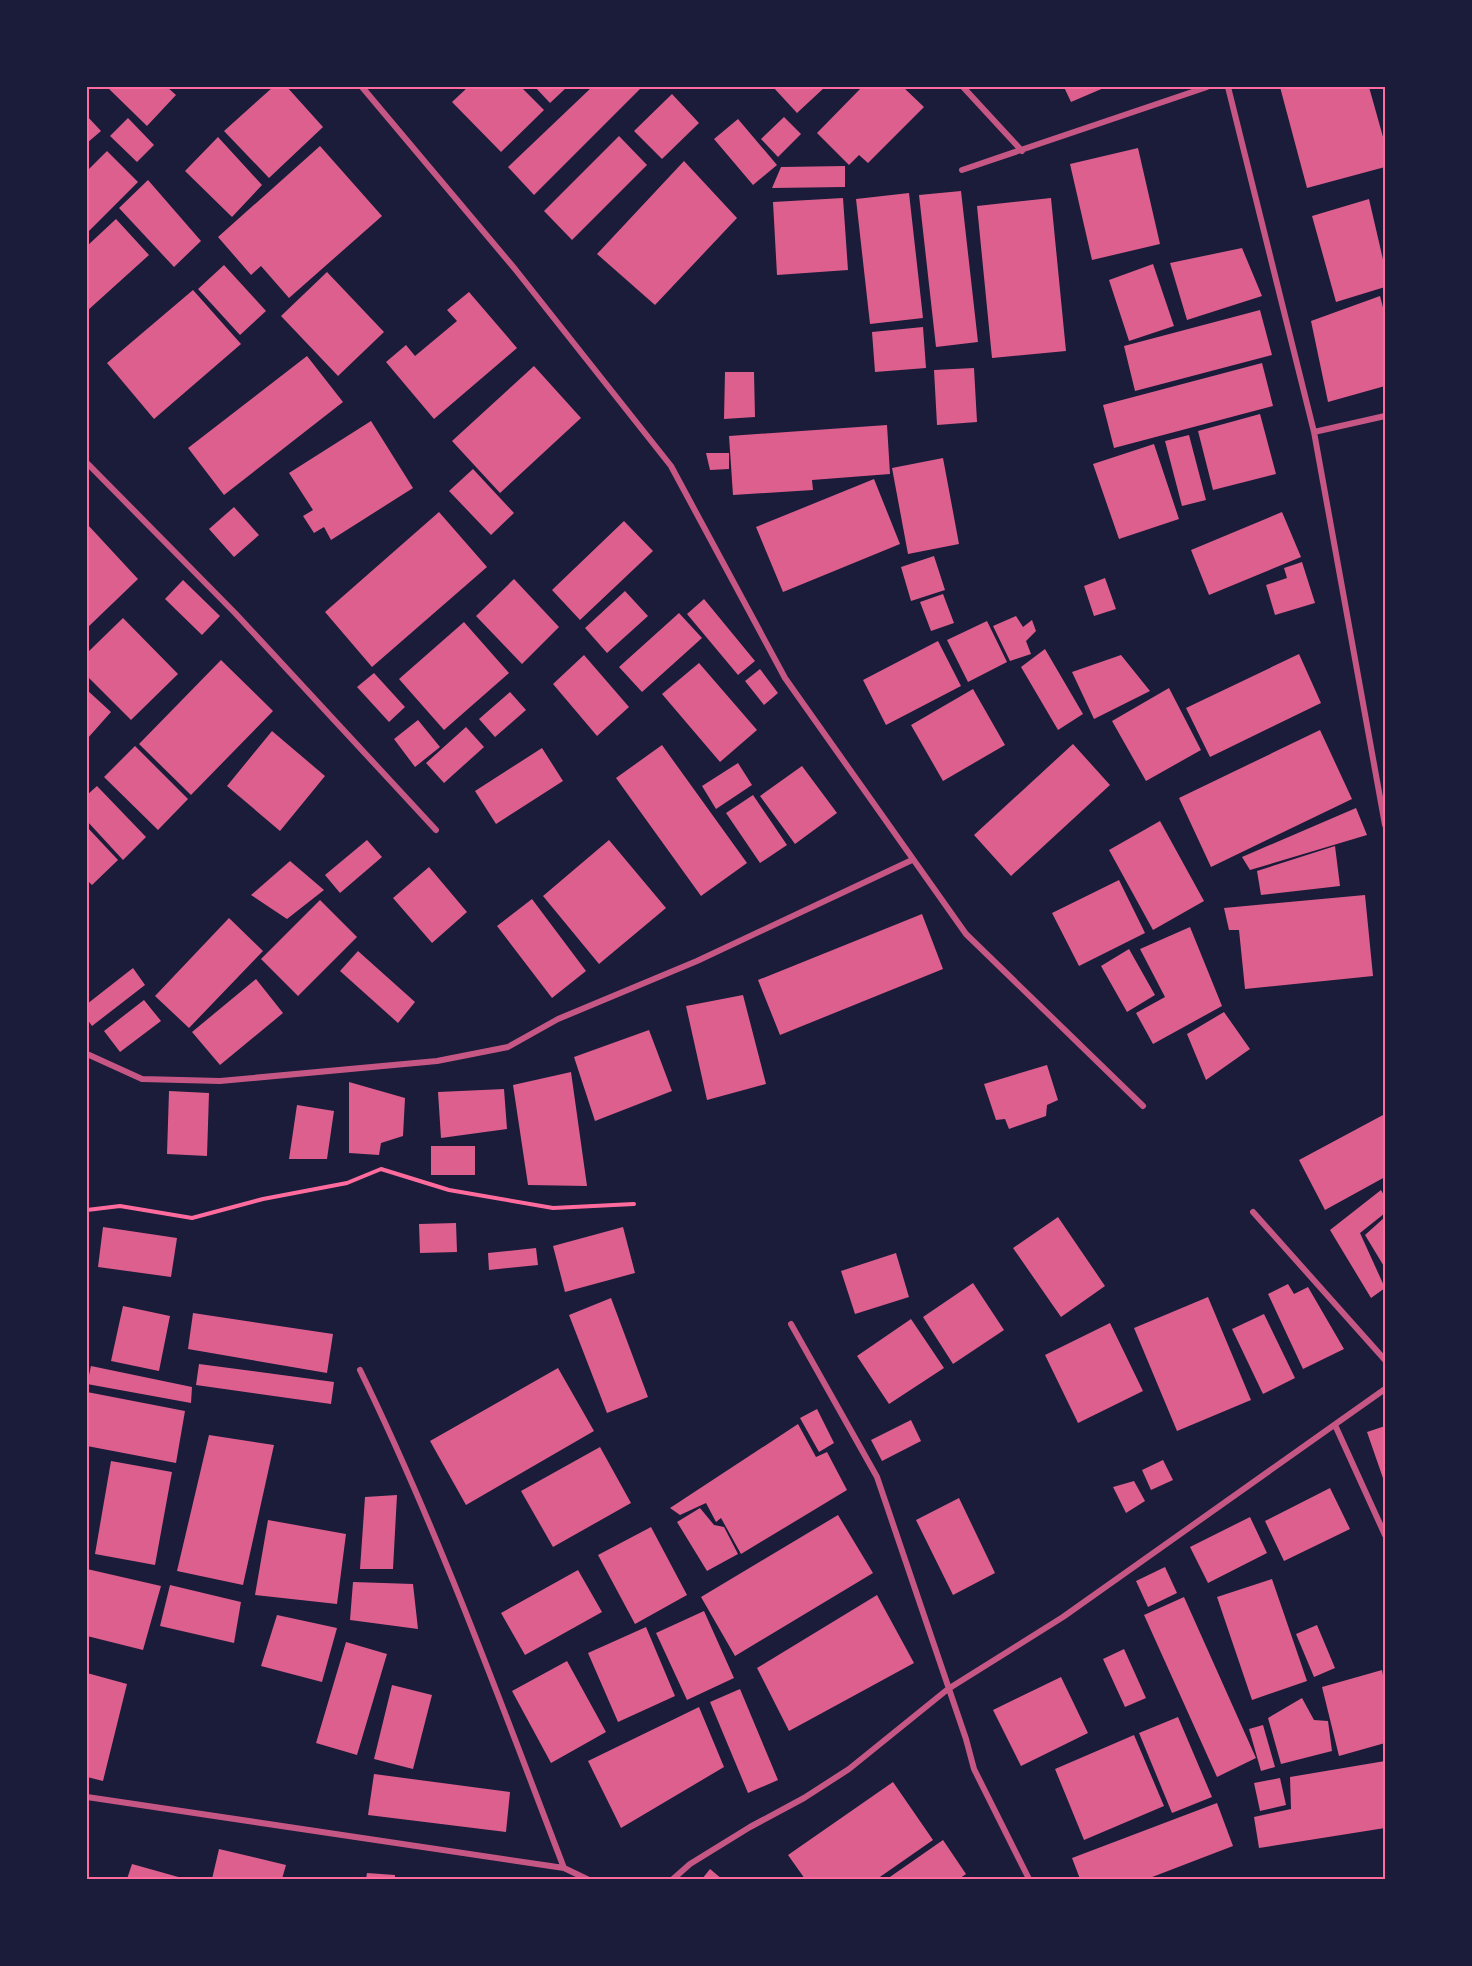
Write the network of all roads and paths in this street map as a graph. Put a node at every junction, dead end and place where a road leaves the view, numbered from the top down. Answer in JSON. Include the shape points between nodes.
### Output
{"nodes":[{"id":1,"x":362,"y":87,"type":"edge"},
{"id":2,"x":963,"y":87,"type":"edge"},
{"id":3,"x":1207,"y":87,"type":"edge"},
{"id":4,"x":1228,"y":87,"type":"edge"},
{"id":5,"x":1022,"y":150,"type":"junction"},
{"id":6,"x":962,"y":170,"type":"dead end"},
{"id":7,"x":1385,"y":416,"type":"edge"},
{"id":8,"x":1314,"y":432,"type":"junction"},
{"id":9,"x":87,"y":463,"type":"edge"},
{"id":10,"x":1385,"y":825,"type":"edge"},
{"id":11,"x":436,"y":830,"type":"dead end"},
{"id":12,"x":912,"y":860,"type":"junction"},
{"id":13,"x":87,"y":1054,"type":"edge"},
{"id":14,"x":1143,"y":1106,"type":"dead end"},
{"id":15,"x":634,"y":1204,"type":"dead end"},
{"id":16,"x":87,"y":1210,"type":"edge"},
{"id":17,"x":1253,"y":1212,"type":"dead end"},
{"id":18,"x":791,"y":1324,"type":"dead end"},
{"id":19,"x":1385,"y":1360,"type":"edge"},
{"id":20,"x":360,"y":1370,"type":"dead end"},
{"id":21,"x":1385,"y":1389,"type":"edge"},
{"id":22,"x":1335,"y":1425,"type":"junction"},
{"id":23,"x":1385,"y":1535,"type":"edge"},
{"id":24,"x":948,"y":1689,"type":"junction"},
{"id":25,"x":87,"y":1797,"type":"edge"},
{"id":26,"x":564,"y":1868,"type":"junction"},
{"id":27,"x":586,"y":1879,"type":"edge"},
{"id":28,"x":673,"y":1879,"type":"edge"},
{"id":29,"x":1029,"y":1879,"type":"edge"}],
"edges":[{"from":1,"to":12,"type":"street","via":[[515,268],[671,466],[785,678]]},
{"from":2,"to":5,"type":"street"},
{"from":3,"to":5,"type":"street"},
{"from":4,"to":8,"type":"street"},
{"from":5,"to":6,"type":"street"},
{"from":7,"to":8,"type":"street"},
{"from":8,"to":10,"type":"street"},
{"from":9,"to":11,"type":"street","via":[[235,613]]},
{"from":12,"to":13,"type":"street","via":[[697,961],[558,1020],[508,1047],[437,1061],[220,1081],[142,1079]]},
{"from":12,"to":14,"type":"street","via":[[966,934]]},
{"from":15,"to":16,"type":"path","via":[[553,1208],[449,1190],[381,1170],[347,1183],[192,1218],[120,1206]]},
{"from":17,"to":19,"type":"street"},
{"from":18,"to":24,"type":"street","via":[[877,1477]]},
{"from":20,"to":26,"type":"street","via":[[467,1617]]},
{"from":21,"to":22,"type":"street"},
{"from":22,"to":23,"type":"street"},
{"from":22,"to":24,"type":"street","via":[[1063,1617]]},
{"from":24,"to":28,"type":"street","via":[[849,1769],[690,1864]]},
{"from":24,"to":29,"type":"street","via":[[974,1769]]},
{"from":25,"to":26,"type":"street"},
{"from":26,"to":27,"type":"street"}]}
